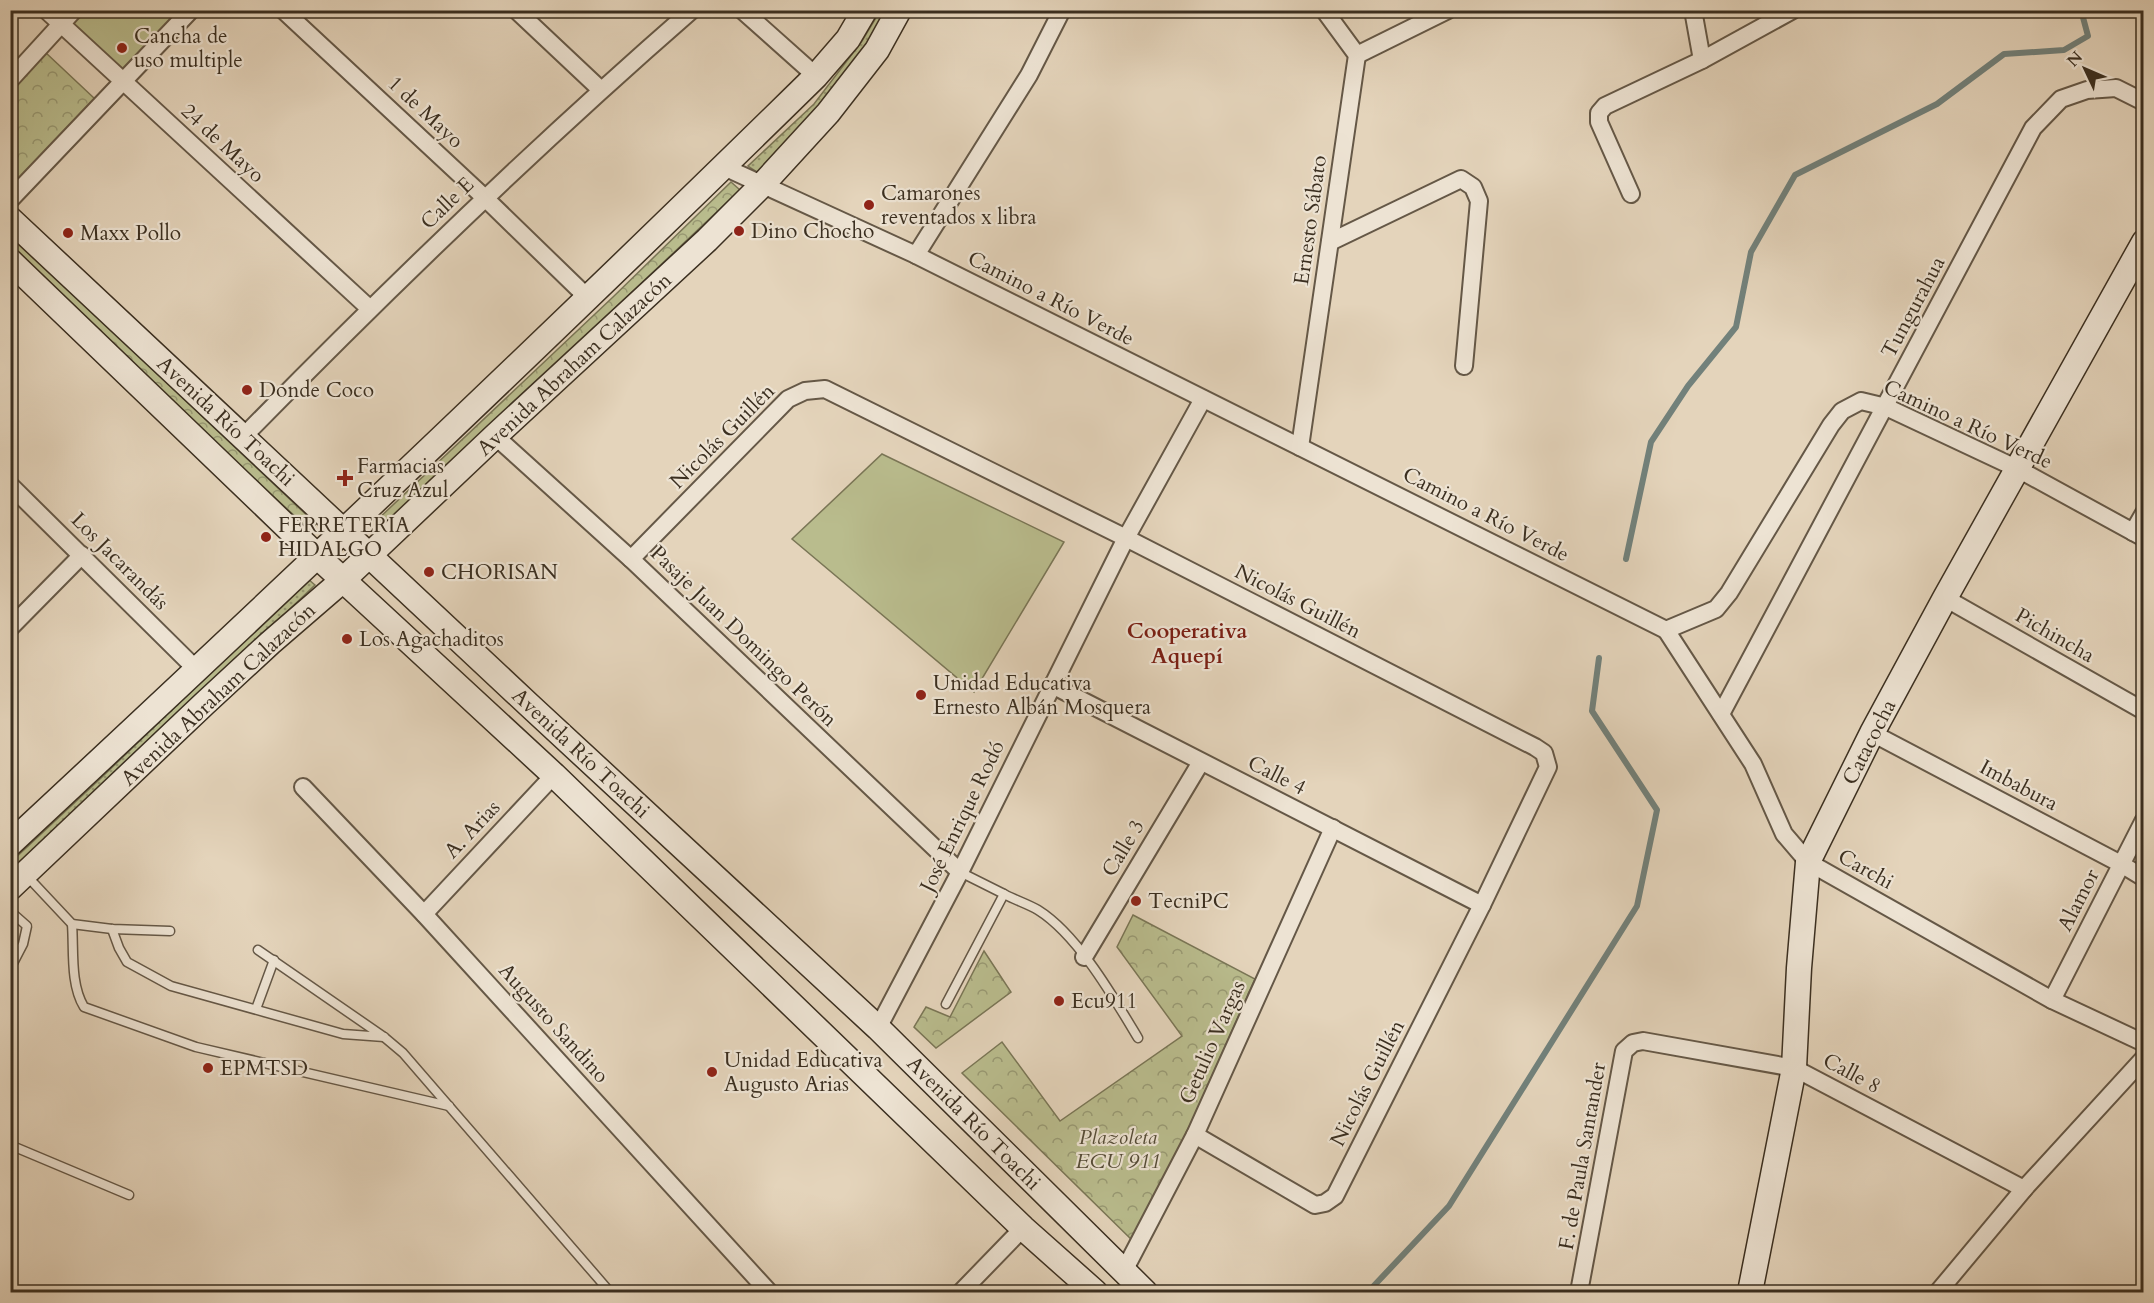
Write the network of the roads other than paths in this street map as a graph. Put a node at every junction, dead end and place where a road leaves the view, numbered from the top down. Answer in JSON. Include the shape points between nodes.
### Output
{"nodes":[{"id":1,"x":46,"y":10,"type":"edge"},
{"id":2,"x":74,"y":10,"type":"edge"},
{"id":3,"x":191,"y":10,"type":"edge"},
{"id":4,"x":283,"y":10,"type":"edge"},
{"id":5,"x":516,"y":10,"type":"edge"},
{"id":6,"x":692,"y":10,"type":"edge"},
{"id":7,"x":742,"y":10,"type":"edge"},
{"id":8,"x":865,"y":10,"type":"edge"},
{"id":9,"x":899,"y":10,"type":"edge"},
{"id":10,"x":1062,"y":10,"type":"edge"},
{"id":11,"x":1324,"y":10,"type":"edge"},
{"id":12,"x":1448,"y":10,"type":"edge"},
{"id":13,"x":1693,"y":10,"type":"edge"},
{"id":14,"x":1793,"y":10,"type":"edge"},
{"id":15,"x":61,"y":24,"type":"junction"},
{"id":16,"x":1357,"y":55,"type":"junction"},
{"id":17,"x":1702,"y":60,"type":"junction"},
{"id":18,"x":816,"y":76,"type":"junction"},
{"id":19,"x":10,"y":80,"type":"edge"},
{"id":20,"x":123,"y":82,"type":"junction"},
{"id":21,"x":601,"y":90,"type":"junction"},
{"id":22,"x":2144,"y":102,"type":"edge"},
{"id":23,"x":724,"y":167,"type":"junction"},
{"id":24,"x":763,"y":184,"type":"junction"},
{"id":25,"x":1631,"y":194,"type":"dead end"},
{"id":26,"x":485,"y":198,"type":"junction"},
{"id":27,"x":10,"y":200,"type":"edge"},
{"id":28,"x":10,"y":219,"type":"edge"},
{"id":29,"x":1330,"y":242,"type":"junction"},
{"id":30,"x":2144,"y":242,"type":"edge"},
{"id":31,"x":916,"y":255,"type":"junction"},
{"id":32,"x":10,"y":261,"type":"edge"},
{"id":33,"x":589,"y":298,"type":"junction"},
{"id":34,"x":369,"y":308,"type":"junction"},
{"id":35,"x":1464,"y":366,"type":"dead end"},
{"id":36,"x":1203,"y":399,"type":"junction"},
{"id":37,"x":1886,"y":407,"type":"junction"},
{"id":38,"x":495,"y":436,"type":"junction"},
{"id":39,"x":243,"y":437,"type":"junction"},
{"id":40,"x":1300,"y":447,"type":"junction"},
{"id":41,"x":2018,"y":469,"type":"junction"},
{"id":42,"x":10,"y":485,"type":"edge"},
{"id":43,"x":2144,"y":513,"type":"edge"},
{"id":44,"x":344,"y":531,"type":"junction"},
{"id":45,"x":2138,"y":535,"type":"edge"},
{"id":46,"x":1126,"y":538,"type":"junction"},
{"id":47,"x":82,"y":555,"type":"junction"},
{"id":48,"x":369,"y":555,"type":"junction"},
{"id":49,"x":317,"y":556,"type":"junction"},
{"id":50,"x":631,"y":559,"type":"junction"},
{"id":51,"x":343,"y":580,"type":"junction"},
{"id":52,"x":1945,"y":598,"type":"junction"},
{"id":53,"x":10,"y":628,"type":"edge"},
{"id":54,"x":1666,"y":630,"type":"junction"},
{"id":55,"x":197,"y":670,"type":"junction"},
{"id":56,"x":1052,"y":685,"type":"junction"},
{"id":57,"x":2144,"y":711,"type":"edge"},
{"id":58,"x":1721,"y":714,"type":"junction"},
{"id":59,"x":1872,"y":733,"type":"junction"},
{"id":60,"x":1201,"y":762,"type":"junction"},
{"id":61,"x":554,"y":775,"type":"junction"},
{"id":62,"x":303,"y":787,"type":"dead end"},
{"id":63,"x":2144,"y":820,"type":"edge"},
{"id":64,"x":1333,"y":828,"type":"junction"},
{"id":65,"x":10,"y":844,"type":"edge"},
{"id":66,"x":1808,"y":862,"type":"junction"},
{"id":67,"x":2121,"y":864,"type":"junction"},
{"id":68,"x":960,"y":872,"type":"junction"},
{"id":69,"x":2144,"y":878,"type":"edge"},
{"id":70,"x":18,"y":881,"type":"edge"},
{"id":71,"x":1004,"y":894,"type":"junction"},
{"id":72,"x":1482,"y":905,"type":"junction"},
{"id":73,"x":10,"y":910,"type":"edge"},
{"id":74,"x":424,"y":914,"type":"junction"},
{"id":75,"x":72,"y":924,"type":"junction"},
{"id":76,"x":112,"y":929,"type":"junction"},
{"id":77,"x":170,"y":931,"type":"dead end"},
{"id":78,"x":258,"y":950,"type":"dead end"},
{"id":79,"x":1084,"y":957,"type":"junction"},
{"id":80,"x":274,"y":960,"type":"junction"},
{"id":81,"x":10,"y":969,"type":"edge"},
{"id":82,"x":2052,"y":1000,"type":"junction"},
{"id":83,"x":946,"y":1004,"type":"dead end"},
{"id":84,"x":256,"y":1009,"type":"junction"},
{"id":85,"x":878,"y":1028,"type":"junction"},
{"id":86,"x":385,"y":1038,"type":"junction"},
{"id":87,"x":1138,"y":1038,"type":"dead end"},
{"id":88,"x":1643,"y":1041,"type":"joint"},
{"id":89,"x":2144,"y":1043,"type":"edge"},
{"id":90,"x":2144,"y":1058,"type":"edge"},
{"id":91,"x":1794,"y":1068,"type":"junction"},
{"id":92,"x":449,"y":1106,"type":"junction"},
{"id":93,"x":1195,"y":1135,"type":"junction"},
{"id":94,"x":10,"y":1145,"type":"edge"},
{"id":95,"x":2024,"y":1189,"type":"junction"},
{"id":96,"x":129,"y":1195,"type":"dead end"},
{"id":97,"x":1023,"y":1228,"type":"junction"},
{"id":98,"x":1124,"y":1271,"type":"junction"},
{"id":99,"x":610,"y":1293,"type":"edge"},
{"id":100,"x":769,"y":1293,"type":"edge"},
{"id":101,"x":961,"y":1293,"type":"edge"},
{"id":102,"x":1095,"y":1293,"type":"edge"},
{"id":103,"x":1145,"y":1293,"type":"edge"},
{"id":104,"x":1580,"y":1293,"type":"edge"},
{"id":105,"x":1750,"y":1293,"type":"edge"},
{"id":106,"x":1938,"y":1293,"type":"edge"}],
"edges":[{"from":1,"to":15,"type":"street","name":"24 de Mayo"},
{"from":2,"to":15,"type":"street"},
{"from":3,"to":20,"type":"street"},
{"from":4,"to":26,"type":"street","name":"1 de Mayo"},
{"from":5,"to":21,"type":"street"},
{"from":6,"to":21,"type":"street","name":"Calle E"},
{"from":7,"to":18,"type":"street"},
{"from":8,"to":18,"type":"main road","name":"Avenida Abraham Calazacón","via":[[848,39]]},
{"from":9,"to":24,"type":"main road","name":"Avenida Abraham Calazacón","via":[[876,50],[828,113]]},
{"from":10,"to":31,"type":"street","via":[[1029,75]]},
{"from":11,"to":16,"type":"street"},
{"from":12,"to":16,"type":"street"},
{"from":13,"to":17,"type":"street"},
{"from":14,"to":17,"type":"street"},
{"from":15,"to":19,"type":"street"},
{"from":15,"to":20,"type":"street","name":"24 de Mayo"},
{"from":16,"to":29,"type":"street","name":"Ernesto Sábato"},
{"from":17,"to":25,"type":"street","via":[[1605,106],[1599,113],[1599,122]]},
{"from":18,"to":23,"type":"main road","name":"Avenida Abraham Calazacón"},
{"from":20,"to":27,"type":"street"},
{"from":20,"to":34,"type":"street","name":"24 de Mayo"},
{"from":21,"to":26,"type":"street","name":"Calle E"},
{"from":22,"to":37,"type":"street","name":"Tungurahua","via":[[2116,88],[2087,90],[2061,99],[2034,128]]},
{"from":23,"to":24,"type":"street","name":"Camino a Río Verde"},
{"from":23,"to":33,"type":"main road","name":"Avenida Abraham Calazacón"},
{"from":24,"to":31,"type":"street","name":"Camino a Río Verde"},
{"from":24,"to":38,"type":"main road","name":"Avenida Abraham Calazacón","via":[[651,294]]},
{"from":26,"to":33,"type":"street","name":"1 de Mayo"},
{"from":26,"to":34,"type":"street","name":"Calle E"},
{"from":28,"to":39,"type":"main road","name":"Avenida Río Toachi"},
{"from":29,"to":35,"type":"street","via":[[1461,179],[1473,187],[1479,201]]},
{"from":29,"to":40,"type":"street","name":"Ernesto Sábato"},
{"from":30,"to":41,"type":"main road","name":"Catacocha"},
{"from":31,"to":36,"type":"street","name":"Camino a Río Verde"},
{"from":32,"to":49,"type":"main road","name":"Avenida Río Toachi"},
{"from":33,"to":44,"type":"main road","name":"Avenida Abraham Calazacón"},
{"from":34,"to":39,"type":"street","name":"Calle E"},
{"from":36,"to":40,"type":"street","name":"Camino a Río Verde"},
{"from":36,"to":46,"type":"street","name":"José Enrique Rodó"},
{"from":37,"to":41,"type":"street","name":"Camino a Río Verde"},
{"from":37,"to":54,"type":"street","name":"Camino a Río Verde","via":[[1862,401],[1842,411],[1729,593],[1716,609]]},
{"from":37,"to":58,"type":"street","name":"Tungurahua"},
{"from":38,"to":48,"type":"main road","name":"Avenida Abraham Calazacón"},
{"from":38,"to":50,"type":"street","name":"Pasaje Juan Domingo Perón"},
{"from":39,"to":44,"type":"main road","name":"Avenida Río Toachi"},
{"from":40,"to":54,"type":"street","name":"Camino a Río Verde"},
{"from":41,"to":45,"type":"street","name":"Camino a Río Verde"},
{"from":41,"to":52,"type":"main road","name":"Catacocha"},
{"from":42,"to":47,"type":"street","name":"Los Jacarandás"},
{"from":43,"to":45,"type":"street"},
{"from":44,"to":48,"type":"main road","name":"Avenida Río Toachi"},
{"from":44,"to":49,"type":"main road","name":"Avenida Abraham Calazacón"},
{"from":46,"to":50,"type":"street","name":"Nicolás Guillén","via":[[825,389],[805,391],[788,399]]},
{"from":46,"to":56,"type":"street","name":"José Enrique Rodó"},
{"from":46,"to":72,"type":"street","name":"Nicolás Guillén","via":[[1544,753],[1548,767]]},
{"from":47,"to":53,"type":"street"},
{"from":47,"to":55,"type":"street","name":"Los Jacarandás"},
{"from":48,"to":51,"type":"main road","name":"Avenida Abraham Calazacón"},
{"from":48,"to":85,"type":"main road","name":"Avenida Río Toachi"},
{"from":49,"to":51,"type":"main road","name":"Avenida Río Toachi"},
{"from":49,"to":55,"type":"main road","name":"Avenida Abraham Calazacón"},
{"from":50,"to":68,"type":"street","name":"Pasaje Juan Domingo Perón"},
{"from":51,"to":61,"type":"main road","name":"Avenida Río Toachi"},
{"from":51,"to":70,"type":"main road","name":"Avenida Abraham Calazacón"},
{"from":52,"to":57,"type":"street","name":"Pichincha"},
{"from":52,"to":59,"type":"main road","name":"Catacocha"},
{"from":54,"to":58,"type":"street","name":"Carchi"},
{"from":55,"to":65,"type":"main road","name":"Avenida Abraham Calazacón"},
{"from":56,"to":60,"type":"street","name":"Calle 4"},
{"from":56,"to":68,"type":"street","name":"José Enrique Rodó"},
{"from":58,"to":66,"type":"street","name":"Carchi","via":[[1754,764],[1784,834]]},
{"from":59,"to":66,"type":"main road","name":"Catacocha"},
{"from":59,"to":67,"type":"street","name":"Imbabura"},
{"from":60,"to":64,"type":"street","name":"Calle 4"},
{"from":60,"to":79,"type":"street","name":"Calle 3"},
{"from":61,"to":74,"type":"street","name":"A. Arias"},
{"from":61,"to":97,"type":"main road","name":"Avenida Río Toachi"},
{"from":62,"to":74,"type":"street","name":"Augusto Sandino"},
{"from":63,"to":67,"type":"street","name":"Alamor"},
{"from":64,"to":72,"type":"street","name":"Calle 4"},
{"from":64,"to":93,"type":"street","name":"Getulio Vargas"},
{"from":66,"to":82,"type":"street","name":"Carchi"},
{"from":66,"to":91,"type":"main road","name":"Catacocha"},
{"from":67,"to":69,"type":"street","name":"Imbabura"},
{"from":67,"to":82,"type":"street","name":"Alamor"},
{"from":68,"to":71,"type":"lane"},
{"from":68,"to":85,"type":"street","name":"José Enrique Rodó"},
{"from":70,"to":75,"type":"lane"},
{"from":71,"to":79,"type":"lane","via":[[1038,911]]},
{"from":71,"to":83,"type":"lane"},
{"from":72,"to":93,"type":"street","name":"Nicolás Guillén","via":[[1335,1196],[1315,1205]]},
{"from":73,"to":81,"type":"lane","via":[[27,926]]},
{"from":74,"to":100,"type":"street","name":"Augusto Sandino"},
{"from":75,"to":76,"type":"lane"},
{"from":75,"to":92,"type":"lane","via":[[77,996],[84,1007],[196,1047]]},
{"from":76,"to":77,"type":"lane"},
{"from":76,"to":84,"type":"lane","via":[[128,962],[146,973],[171,986]]},
{"from":78,"to":80,"type":"lane"},
{"from":79,"to":87,"type":"lane"},
{"from":80,"to":84,"type":"lane"},
{"from":80,"to":86,"type":"lane"},
{"from":82,"to":89,"type":"street","name":"Carchi"},
{"from":84,"to":86,"type":"lane","via":[[343,1034]]},
{"from":85,"to":98,"type":"main road","name":"Avenida Río Toachi"},
{"from":86,"to":92,"type":"lane"},
{"from":88,"to":91,"type":"street","name":"Calle 8"},
{"from":88,"to":104,"type":"street","name":"F. de Paula Santander","via":[[1624,1051]]},
{"from":90,"to":95,"type":"street"},
{"from":91,"to":95,"type":"street","name":"Calle 8"},
{"from":91,"to":105,"type":"main road","name":"Catacocha"},
{"from":92,"to":99,"type":"lane"},
{"from":93,"to":98,"type":"street","name":"Getulio Vargas"},
{"from":94,"to":96,"type":"lane"},
{"from":95,"to":106,"type":"street"},
{"from":97,"to":101,"type":"street"},
{"from":97,"to":102,"type":"main road","name":"Avenida Río Toachi"},
{"from":98,"to":103,"type":"main road","name":"Avenida Río Toachi"}]}
